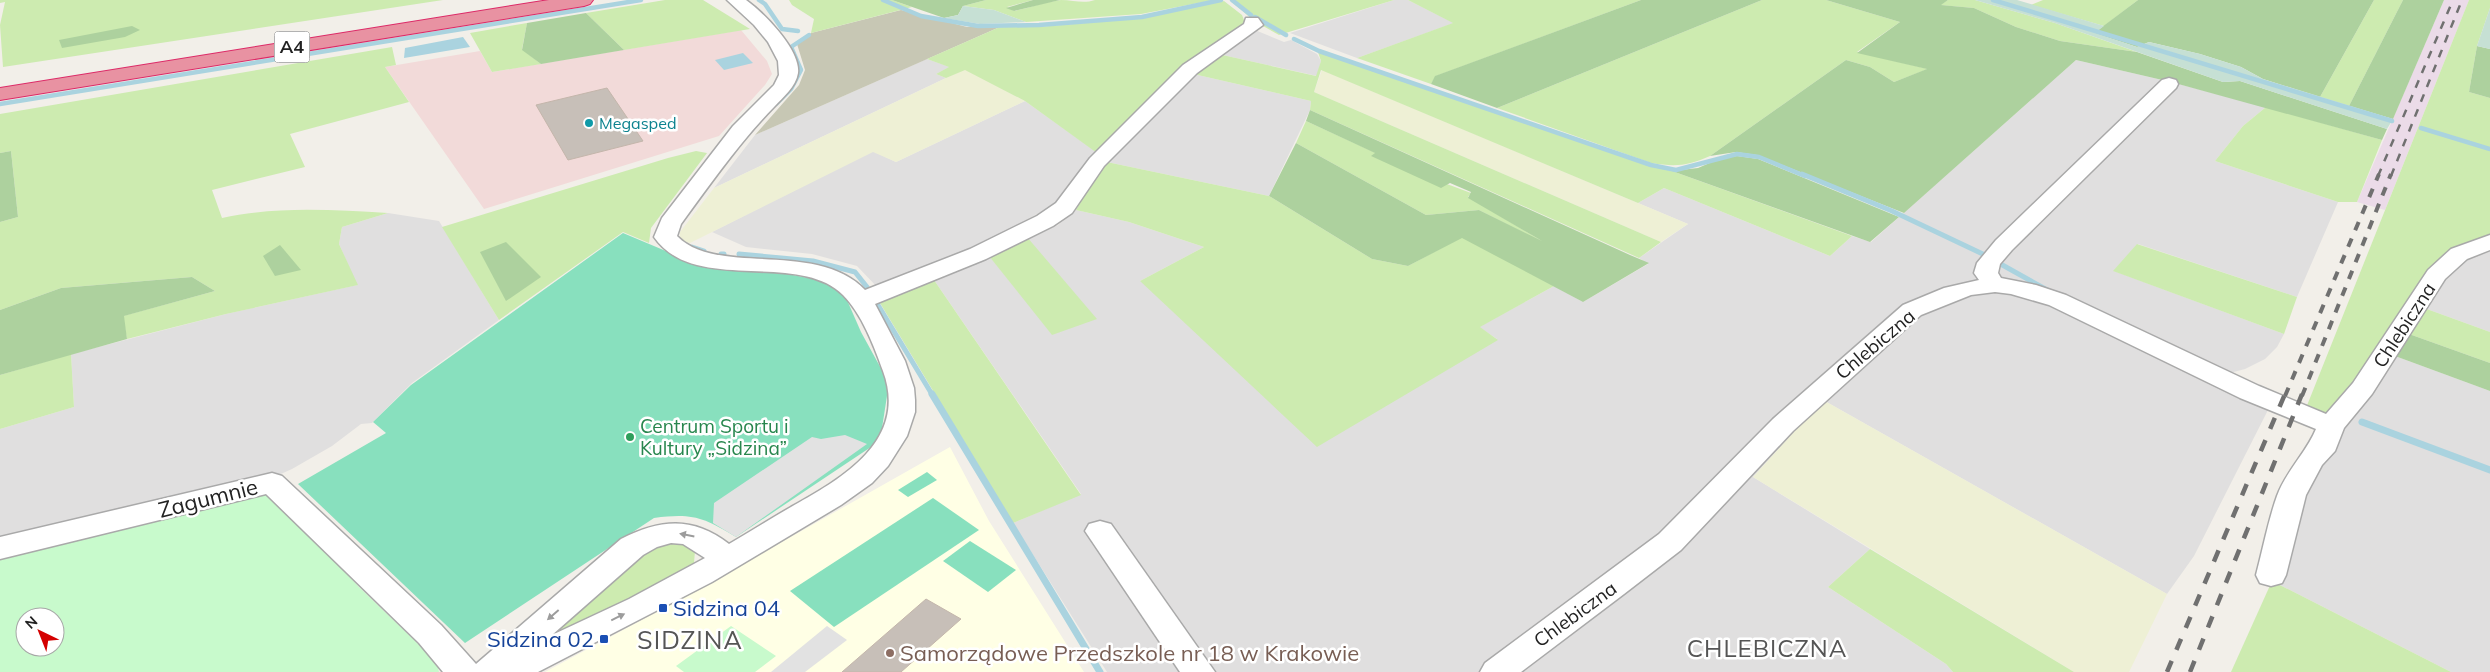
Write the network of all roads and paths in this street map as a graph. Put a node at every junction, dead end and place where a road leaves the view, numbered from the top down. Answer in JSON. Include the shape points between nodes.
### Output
{"nodes":[{"id":1,"x":536,"y":0,"type":"edge"},
{"id":2,"x":584,"y":0,"type":"edge"},
{"id":3,"x":735,"y":0,"type":"edge"},
{"id":4,"x":1252,"y":22,"type":"dead end"},
{"id":5,"x":2169,"y":84,"type":"dead end"},
{"id":6,"x":0,"y":86,"type":"edge"},
{"id":7,"x":0,"y":94,"type":"edge"},
{"id":8,"x":2490,"y":242,"type":"edge"},
{"id":9,"x":1994,"y":285,"type":"junction"},
{"id":10,"x":860,"y":301,"type":"junction"},
{"id":11,"x":2331,"y":425,"type":"junction"},
{"id":12,"x":1100,"y":530,"type":"dead end"},
{"id":13,"x":0,"y":548,"type":"edge"},
{"id":14,"x":727,"y":560,"type":"junction"},
{"id":15,"x":2271,"y":574,"type":"dead end"},
{"id":16,"x":463,"y":672,"type":"edge"},
{"id":17,"x":488,"y":672,"type":"edge"},
{"id":18,"x":513,"y":672,"type":"edge"},
{"id":19,"x":1198,"y":672,"type":"edge"},
{"id":20,"x":1497,"y":672,"type":"edge"}],
"edges":[{"from":1,"to":6,"type":"highway","number":"A4"},
{"from":2,"to":7,"type":"highway","number":"A4"},
{"from":3,"to":10,"type":"street","via":[[751,12],[775,40],[788,65],[788,78],[728,145],[670,223],[665,237],[678,250],[704,259],[778,265],[820,273],[843,282]]},
{"from":4,"to":10,"type":"street","via":[[1254,25],[1190,69],[1097,162],[1064,208],[1045,221],[978,254]]},
{"from":5,"to":9,"type":"street","via":[[2004,245],[1986,272]]},
{"from":8,"to":11,"type":"street","name":"Chlebiczna","via":[[2459,254],[2436,275],[2364,388]]},
{"from":9,"to":11,"type":"street","name":"Chlebiczna","via":[[2034,291],[2054,299],[2280,407]]},
{"from":9,"to":20,"type":"street","name":"Chlebiczna","via":[[1929,302],[1912,310],[1783,425],[1670,542]]},
{"from":10,"to":14,"type":"street","via":[[879,333],[901,385],[902,412],[891,440],[875,464],[861,477]]},
{"from":11,"to":15,"type":"street","name":"Chlebiczna","via":[[2321,450],[2311,460],[2292,495]]},
{"from":12,"to":19,"type":"street"},
{"from":13,"to":16,"type":"street","name":"Zagumnie","via":[[272,483],[430,634]]},
{"from":14,"to":17,"type":"street","one_way":true,"via":[[691,534],[670,533],[644,540]]},
{"from":18,"to":14,"type":"street","one_way":true}]}
